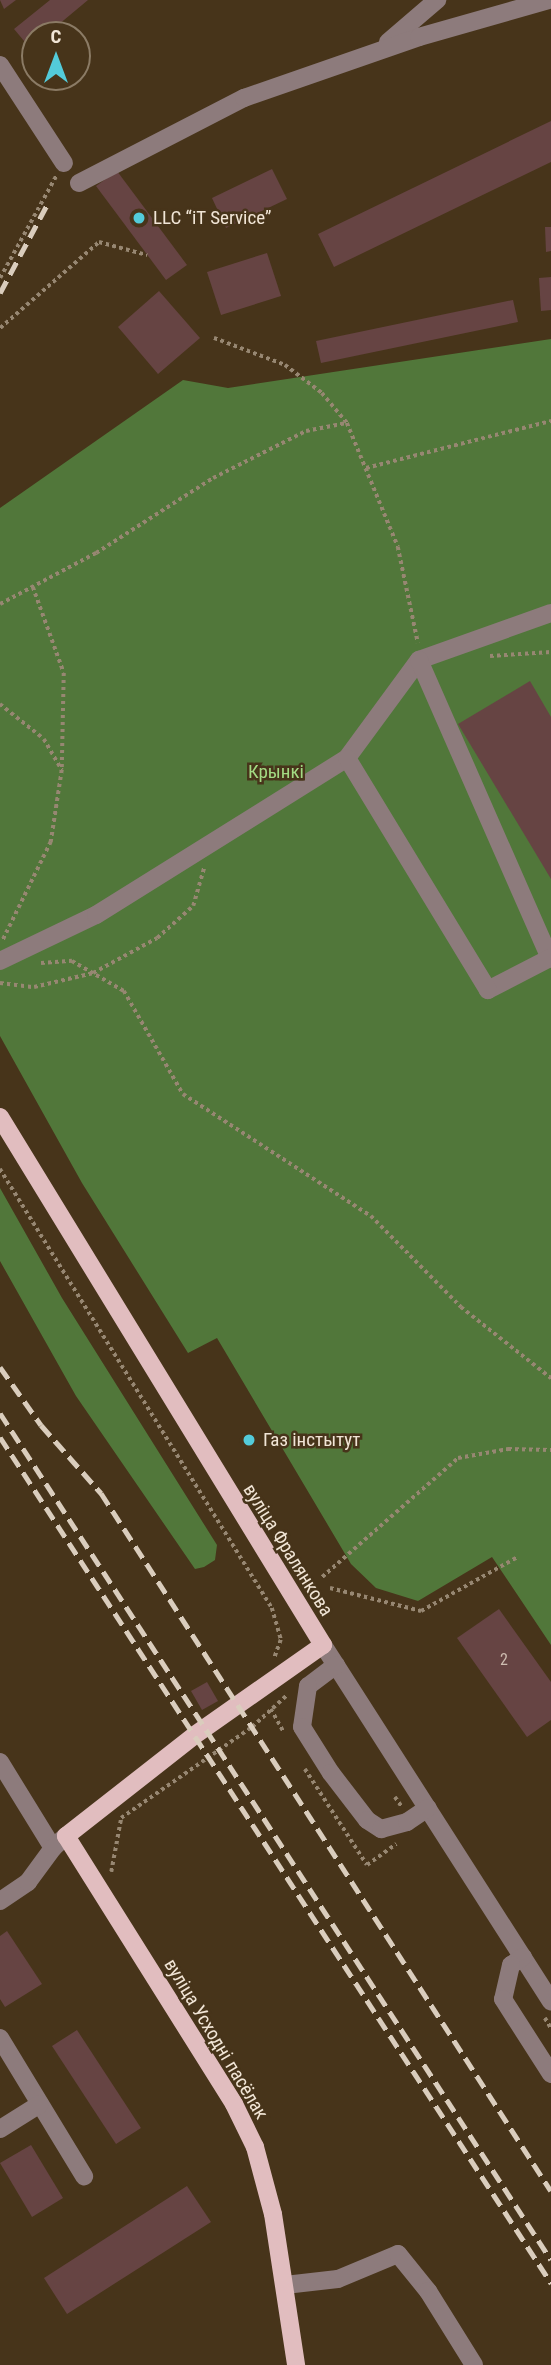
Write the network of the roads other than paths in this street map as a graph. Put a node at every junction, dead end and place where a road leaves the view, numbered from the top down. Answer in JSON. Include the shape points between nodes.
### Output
{"nodes":[{"id":1,"x":438,"y":0,"type":"edge"},
{"id":2,"x":549,"y":0,"type":"edge"},
{"id":3,"x":374,"y":52,"type":"junction"},
{"id":4,"x":0,"y":65,"type":"edge"},
{"id":5,"x":64,"y":163,"type":"road end"},
{"id":6,"x":79,"y":183,"type":"dead end"},
{"id":7,"x":551,"y":613,"type":"edge"},
{"id":8,"x":419,"y":660,"type":"junction"},
{"id":9,"x":347,"y":758,"type":"junction"},
{"id":10,"x":0,"y":961,"type":"edge"},
{"id":11,"x":0,"y":1117,"type":"edge"},
{"id":12,"x":323,"y":1645,"type":"junction"},
{"id":13,"x":336,"y":1665,"type":"junction"},
{"id":14,"x":0,"y":1762,"type":"edge"},
{"id":15,"x":428,"y":1808,"type":"junction"},
{"id":16,"x":60,"y":1842,"type":"junction"},
{"id":17,"x":0,"y":1901,"type":"edge"},
{"id":18,"x":523,"y":1956,"type":"junction"},
{"id":19,"x":551,"y":2001,"type":"edge"},
{"id":20,"x":0,"y":2038,"type":"edge"},
{"id":21,"x":551,"y":2074,"type":"edge"},
{"id":22,"x":40,"y":2104,"type":"junction"},
{"id":23,"x":0,"y":2129,"type":"edge"},
{"id":24,"x":84,"y":2176,"type":"dead end"},
{"id":25,"x":285,"y":2285,"type":"junction"},
{"id":26,"x":296,"y":2365,"type":"edge"},
{"id":27,"x":474,"y":2365,"type":"edge"}],
"edges":[{"from":1,"to":3,"type":"street"},
{"from":2,"to":3,"type":"street"},
{"from":3,"to":6,"type":"street","via":[[244,98]]},
{"from":4,"to":5,"type":"street"},
{"from":7,"to":8,"type":"street"},
{"from":8,"to":9,"type":"street"},
{"from":8,"to":9,"type":"street","via":[[550,958],[488,990]]},
{"from":9,"to":10,"type":"street","via":[[96,915]]},
{"from":11,"to":12,"type":"main road","name":"вуліца Фралянкова"},
{"from":12,"to":13,"type":"street","name":"вуліца Фралянкова"},
{"from":12,"to":16,"type":"main road"},
{"from":13,"to":15,"type":"street","name":"вуліца Фралянкова"},
{"from":13,"to":15,"type":"street","via":[[308,1686],[302,1727],[331,1773],[367,1820],[381,1829],[407,1822]]},
{"from":14,"to":16,"type":"street"},
{"from":15,"to":18,"type":"street","name":"вуліца Фралянкова"},
{"from":16,"to":17,"type":"street","via":[[28,1882]]},
{"from":16,"to":25,"type":"main road","name":"вуліца Усходні пасёлак","via":[[96,1883],[234,2104],[255,2147]]},
{"from":18,"to":19,"type":"street","name":"вуліца Фралянкова"},
{"from":18,"to":21,"type":"street","via":[[511,1965],[503,1999]]},
{"from":20,"to":22,"type":"street"},
{"from":22,"to":23,"type":"street"},
{"from":22,"to":24,"type":"street"},
{"from":25,"to":26,"type":"main road","name":"вуліца Усходні пасёлак"},
{"from":25,"to":27,"type":"street","via":[[338,2279],[398,2253]]}]}
